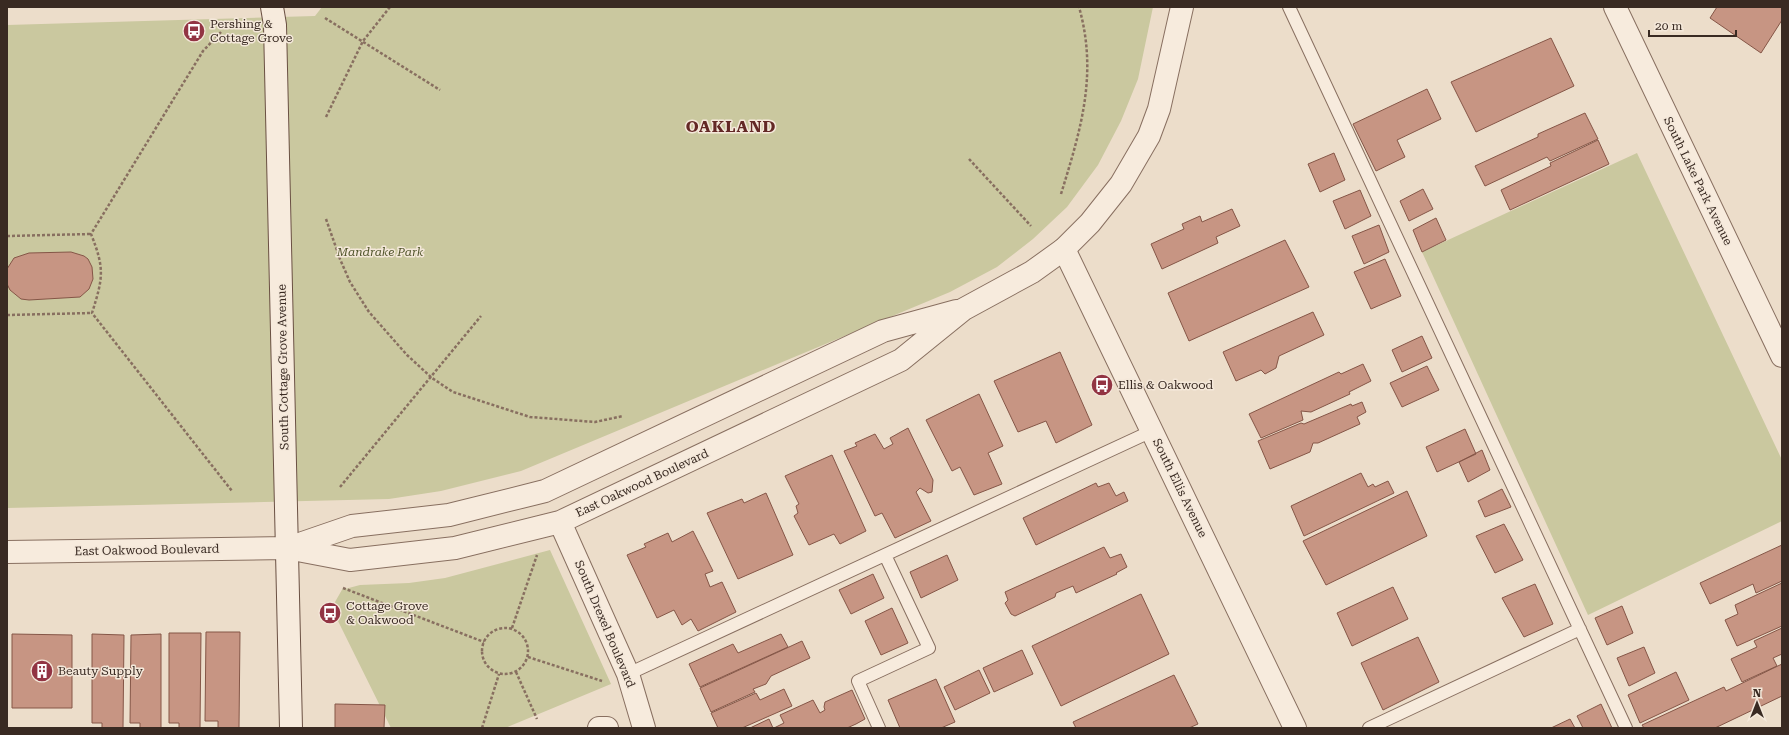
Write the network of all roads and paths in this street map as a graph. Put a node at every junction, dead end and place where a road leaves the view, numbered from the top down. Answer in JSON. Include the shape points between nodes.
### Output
{"nodes":[{"id":1,"x":272,"y":7,"type":"edge"},
{"id":2,"x":390,"y":7,"type":"edge"},
{"id":3,"x":1079,"y":7,"type":"edge"},
{"id":4,"x":1182,"y":7,"type":"edge"},
{"id":5,"x":1289,"y":7,"type":"edge"},
{"id":6,"x":1615,"y":7,"type":"edge"},
{"id":7,"x":325,"y":18,"type":"dead end"},
{"id":8,"x":221,"y":32,"type":"dead end"},
{"id":9,"x":363,"y":41,"type":"junction"},
{"id":10,"x":440,"y":90,"type":"dead end"},
{"id":11,"x":326,"y":117,"type":"dead end"},
{"id":12,"x":969,"y":159,"type":"dead end"},
{"id":13,"x":1061,"y":194,"type":"dead end"},
{"id":14,"x":326,"y":219,"type":"dead end"},
{"id":15,"x":1031,"y":226,"type":"dead end"},
{"id":16,"x":91,"y":234,"type":"junction"},
{"id":17,"x":7,"y":236,"type":"edge"},
{"id":18,"x":1064,"y":249,"type":"junction"},
{"id":19,"x":964,"y":309,"type":"junction"},
{"id":20,"x":92,"y":313,"type":"junction"},
{"id":21,"x":7,"y":315,"type":"edge"},
{"id":22,"x":481,"y":316,"type":"dead end"},
{"id":23,"x":1782,"y":356,"type":"edge"},
{"id":24,"x":432,"y":378,"type":"junction"},
{"id":25,"x":622,"y":416,"type":"dead end"},
{"id":26,"x":1152,"y":431,"type":"junction"},
{"id":27,"x":340,"y":487,"type":"dead end"},
{"id":28,"x":232,"y":491,"type":"dead end"},
{"id":29,"x":560,"y":522,"type":"junction"},
{"id":30,"x":287,"y":548,"type":"junction"},
{"id":31,"x":7,"y":552,"type":"edge"},
{"id":32,"x":538,"y":552,"type":"dead end"},
{"id":33,"x":885,"y":555,"type":"junction"},
{"id":34,"x":343,"y":588,"type":"dead end"},
{"id":35,"x":512,"y":628,"type":"junction"},
{"id":36,"x":1580,"y":629,"type":"junction"},
{"id":37,"x":484,"y":642,"type":"junction"},
{"id":38,"x":528,"y":657,"type":"junction"},
{"id":39,"x":516,"y":672,"type":"junction"},
{"id":40,"x":500,"y":674,"type":"junction"},
{"id":41,"x":628,"y":674,"type":"junction"},
{"id":42,"x":603,"y":682,"type":"dead end"},
{"id":43,"x":537,"y":719,"type":"dead end"},
{"id":44,"x":291,"y":728,"type":"edge"},
{"id":45,"x":482,"y":728,"type":"edge"},
{"id":46,"x":600,"y":728,"type":"edge"},
{"id":47,"x":607,"y":728,"type":"edge"},
{"id":48,"x":644,"y":728,"type":"edge"},
{"id":49,"x":879,"y":728,"type":"edge"},
{"id":50,"x":1295,"y":728,"type":"edge"},
{"id":51,"x":1369,"y":728,"type":"edge"},
{"id":52,"x":1626,"y":728,"type":"edge"}],
"edges":[{"from":1,"to":30,"type":"street","name":"South Cottage Grove Avenue","via":[[275,25]]},
{"from":2,"to":9,"type":"path"},
{"from":3,"to":13,"type":"path","via":[[1086,47],[1087,89],[1082,121]]},
{"from":4,"to":18,"type":"street","name":"East Oakwood Boulevard","via":[[1159,108],[1149,136],[1120,184],[1090,223]]},
{"from":5,"to":36,"type":"lane"},
{"from":6,"to":23,"type":"street","name":"South Lake Park Avenue"},
{"from":7,"to":9,"type":"path"},
{"from":8,"to":16,"type":"path","via":[[203,51]]},
{"from":9,"to":10,"type":"path"},
{"from":9,"to":11,"type":"path"},
{"from":12,"to":15,"type":"path"},
{"from":14,"to":24,"type":"path","via":[[350,282],[369,312],[407,355]]},
{"from":16,"to":17,"type":"path"},
{"from":16,"to":20,"type":"path","via":[[102,267],[101,286]]},
{"from":18,"to":19,"type":"street","name":"East Oakwood Boulevard","via":[[1032,272]]},
{"from":18,"to":26,"type":"street","name":"South Ellis Avenue"},
{"from":19,"to":29,"type":"street","name":"East Oakwood Boulevard","via":[[901,360]]},
{"from":19,"to":30,"type":"street","name":"East Oakwood Boulevard","via":[[883,331],[545,491],[449,515],[352,526]]},
{"from":20,"to":21,"type":"path"},
{"from":20,"to":28,"type":"path"},
{"from":22,"to":24,"type":"path"},
{"from":24,"to":25,"type":"path","via":[[453,392],[530,417],[595,422]]},
{"from":24,"to":27,"type":"path"},
{"from":26,"to":33,"type":"lane"},
{"from":26,"to":50,"type":"street","name":"South Ellis Avenue"},
{"from":29,"to":30,"type":"street","name":"East Oakwood Boulevard","via":[[455,548],[350,560]]},
{"from":29,"to":41,"type":"street","name":"South Drexel Boulevard"},
{"from":30,"to":31,"type":"street","name":"East Oakwood Boulevard"},
{"from":30,"to":44,"type":"street","name":"South Cottage Grove Avenue"},
{"from":32,"to":35,"type":"path"},
{"from":33,"to":41,"type":"lane"},
{"from":33,"to":49,"type":"lane","via":[[929,648],[858,681]]},
{"from":34,"to":37,"type":"path"},
{"from":35,"to":37,"type":"path","via":[[498,629]]},
{"from":35,"to":38,"type":"path","via":[[524,636],[529,650]]},
{"from":36,"to":51,"type":"lane"},
{"from":36,"to":52,"type":"lane"},
{"from":37,"to":40,"type":"path","via":[[484,661],[488,667]]},
{"from":38,"to":39,"type":"path","via":[[526,663]]},
{"from":38,"to":42,"type":"path"},
{"from":39,"to":40,"type":"path"},
{"from":39,"to":43,"type":"path"},
{"from":40,"to":45,"type":"path"},
{"from":41,"to":48,"type":"street","name":"South Drexel Boulevard"},
{"from":46,"to":47,"type":"street"}]}
